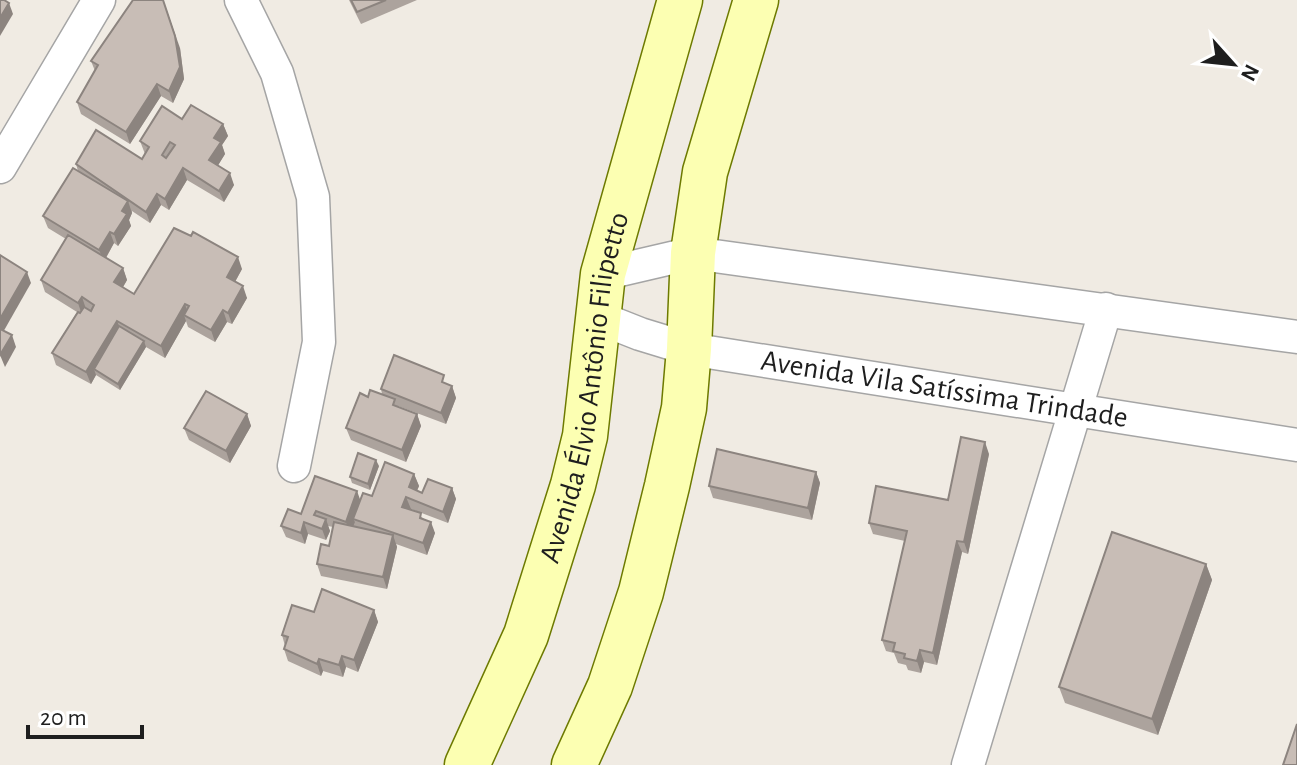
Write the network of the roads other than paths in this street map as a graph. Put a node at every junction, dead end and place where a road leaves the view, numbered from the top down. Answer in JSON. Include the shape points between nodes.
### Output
{"nodes":[{"id":1,"x":99,"y":0,"type":"edge"},
{"id":2,"x":241,"y":0,"type":"edge"},
{"id":3,"x":680,"y":0,"type":"edge"},
{"id":4,"x":756,"y":0,"type":"edge"},
{"id":5,"x":0,"y":167,"type":"edge"},
{"id":6,"x":693,"y":253,"type":"junction"},
{"id":7,"x":603,"y":274,"type":"junction"},
{"id":8,"x":1106,"y":309,"type":"junction"},
{"id":9,"x":597,"y":317,"type":"junction"},
{"id":10,"x":1297,"y":337,"type":"edge"},
{"id":11,"x":689,"y":349,"type":"junction"},
{"id":12,"x":1075,"y":411,"type":"junction"},
{"id":13,"x":1297,"y":445,"type":"edge"},
{"id":14,"x":294,"y":466,"type":"dead end"},
{"id":15,"x":467,"y":765,"type":"edge"},
{"id":16,"x":574,"y":765,"type":"edge"},
{"id":17,"x":968,"y":765,"type":"edge"}],
"edges":[{"from":1,"to":5,"type":"street"},
{"from":2,"to":14,"type":"street","via":[[277,73],[313,197],[319,342]]},
{"from":3,"to":7,"type":"main road","name":"Avenida Élvio Antônio Filipetto"},
{"from":4,"to":6,"type":"main road","via":[[705,172]]},
{"from":6,"to":7,"type":"street"},
{"from":6,"to":8,"type":"street"},
{"from":6,"to":11,"type":"main road"},
{"from":7,"to":9,"type":"main road","name":"Avenida Élvio Antônio Filipetto"},
{"from":8,"to":10,"type":"street"},
{"from":8,"to":12,"type":"street"},
{"from":9,"to":11,"type":"street","name":"Avenida Vila Satíssima Trindade"},
{"from":9,"to":15,"type":"main road","name":"Avenida Élvio Antônio Filipetto","via":[[585,436],[550,566],[526,635]]},
{"from":11,"to":12,"type":"street","name":"Avenida Vila Satíssima Trindade"},
{"from":11,"to":16,"type":"main road","via":[[684,408],[641,592],[610,686]]},
{"from":12,"to":13,"type":"street","name":"Avenida Vila Satíssima Trindade"},
{"from":12,"to":17,"type":"street"}]}
